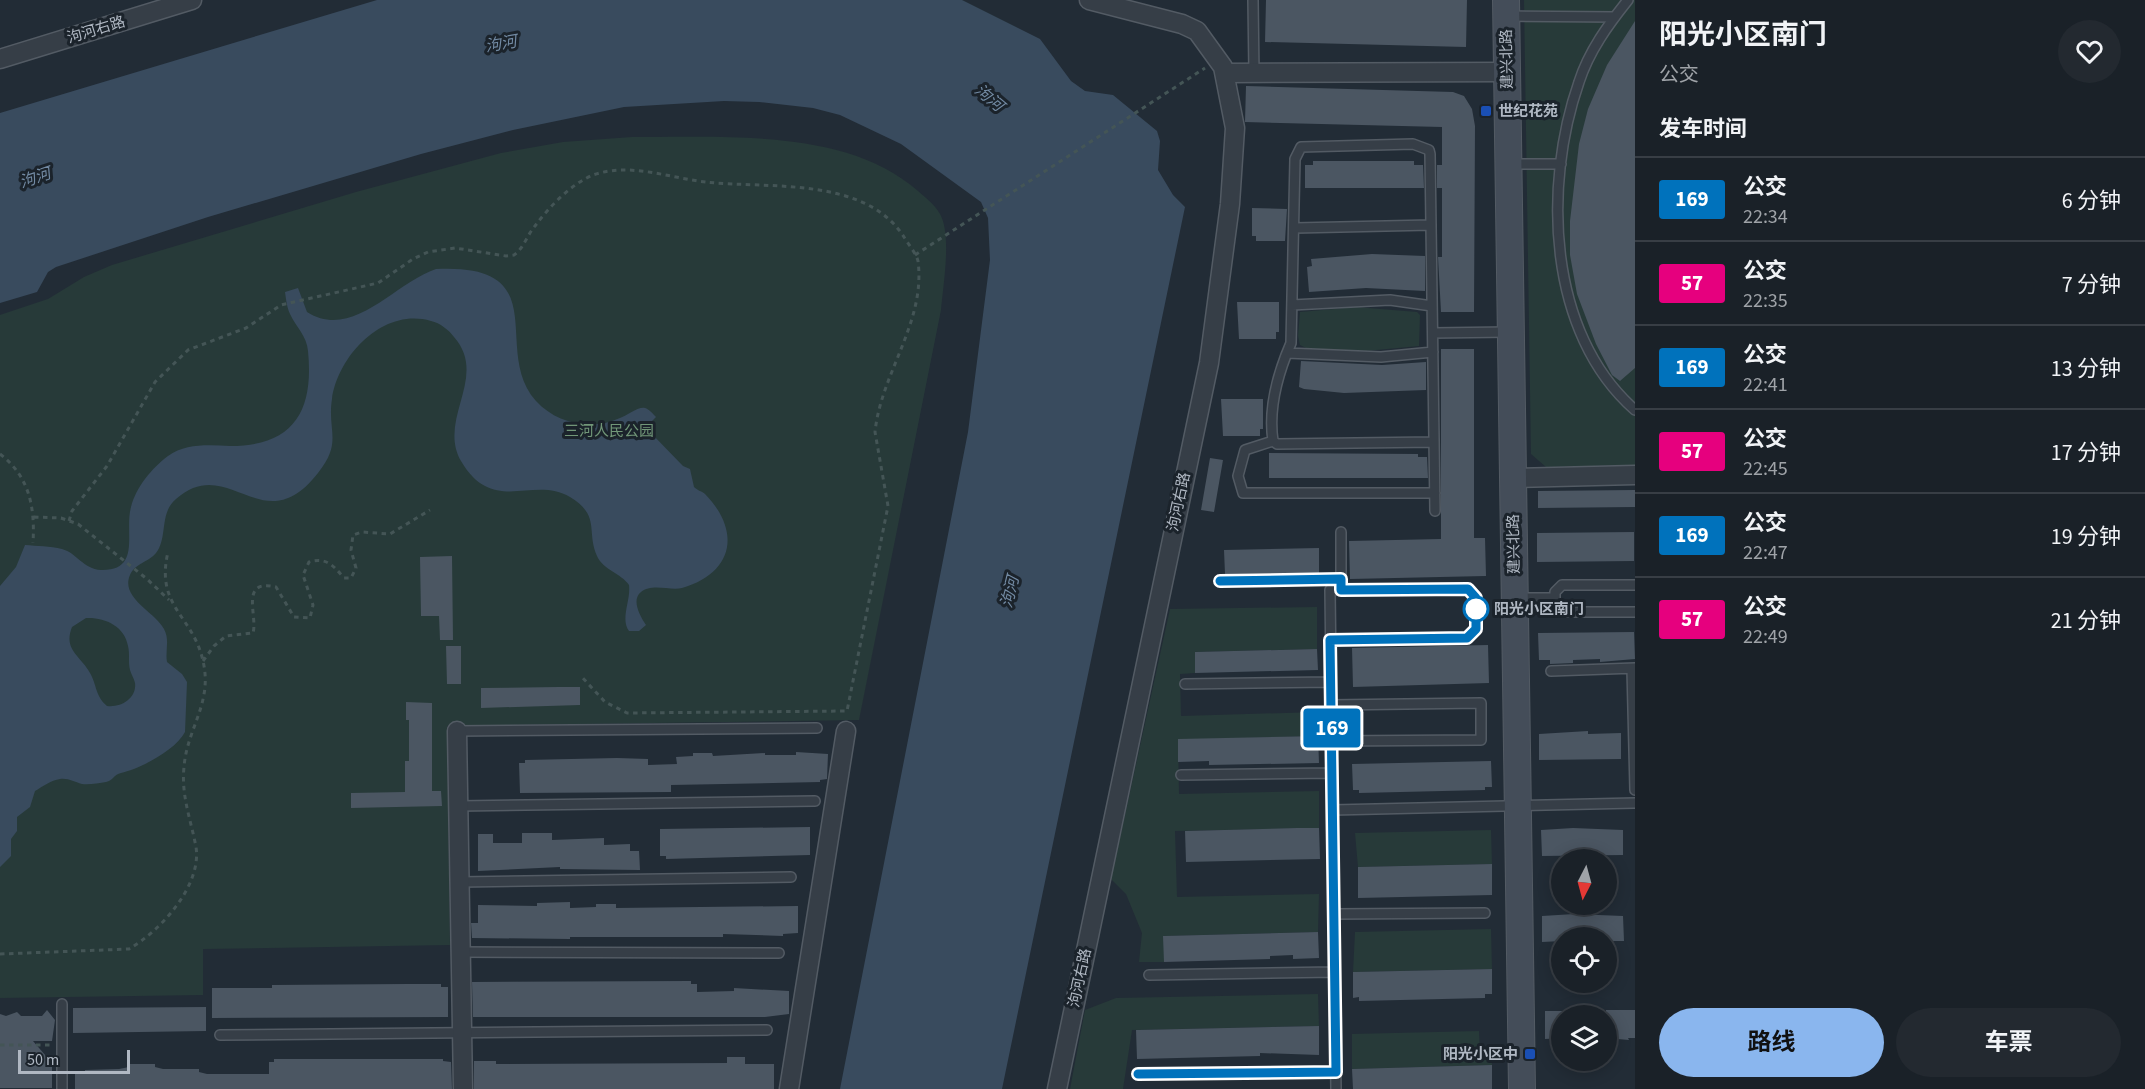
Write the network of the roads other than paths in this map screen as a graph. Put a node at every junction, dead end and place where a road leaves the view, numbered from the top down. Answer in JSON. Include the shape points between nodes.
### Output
{"nodes":[{"id":1,"x":192,"y":0,"type":"edge"},
{"id":2,"x":1089,"y":0,"type":"edge"},
{"id":3,"x":1253,"y":0,"type":"edge"},
{"id":4,"x":1628,"y":0,"type":"edge"},
{"id":5,"x":1506,"y":8,"type":"edge"},
{"id":6,"x":1615,"y":16,"type":"junction"},
{"id":7,"x":0,"y":59,"type":"edge"},
{"id":8,"x":1221,"y":66,"type":"junction"},
{"id":9,"x":1507,"y":72,"type":"junction"},
{"id":10,"x":1254,"y":73,"type":"junction"},
{"id":11,"x":1508,"y":164,"type":"junction"},
{"id":12,"x":1561,"y":164,"type":"junction"},
{"id":13,"x":1431,"y":225,"type":"junction"},
{"id":14,"x":1295,"y":228,"type":"junction"},
{"id":15,"x":1292,"y":304,"type":"junction"},
{"id":16,"x":1432,"y":306,"type":"junction"},
{"id":17,"x":1511,"y":332,"type":"junction"},
{"id":18,"x":1433,"y":333,"type":"junction"},
{"id":19,"x":1433,"y":352,"type":"junction"},
{"id":20,"x":1287,"y":353,"type":"junction"},
{"id":21,"x":1635,"y":410,"type":"edge"},
{"id":22,"x":1273,"y":441,"type":"junction"},
{"id":23,"x":1434,"y":442,"type":"junction"},
{"id":24,"x":1635,"y":476,"type":"edge"},
{"id":25,"x":1513,"y":478,"type":"junction"},
{"id":26,"x":1434,"y":493,"type":"junction"},
{"id":27,"x":1435,"y":511,"type":"dead end"},
{"id":28,"x":1341,"y":532,"type":"dead end"},
{"id":29,"x":1341,"y":579,"type":"junction"},
{"id":30,"x":1220,"y":581,"type":"dead end"},
{"id":31,"x":1635,"y":585,"type":"edge"},
{"id":32,"x":1341,"y":590,"type":"junction"},
{"id":33,"x":1514,"y":598,"type":"junction"},
{"id":34,"x":1555,"y":598,"type":"junction"},
{"id":35,"x":1635,"y":612,"type":"edge"},
{"id":36,"x":1330,"y":640,"type":"junction"},
{"id":37,"x":1633,"y":669,"type":"edge"},
{"id":38,"x":1551,"y":671,"type":"dead end"},
{"id":39,"x":1331,"y":682,"type":"junction"},
{"id":40,"x":1185,"y":684,"type":"dead end"},
{"id":41,"x":1331,"y":705,"type":"junction"},
{"id":42,"x":817,"y":728,"type":"dead end"},
{"id":43,"x":458,"y":731,"type":"joint"},
{"id":44,"x":846,"y":731,"type":"dead end"},
{"id":45,"x":1332,"y":741,"type":"junction"},
{"id":46,"x":1332,"y":773,"type":"junction"},
{"id":47,"x":1181,"y":775,"type":"dead end"},
{"id":48,"x":1635,"y":790,"type":"edge"},
{"id":49,"x":815,"y":801,"type":"dead end"},
{"id":50,"x":1635,"y":803,"type":"edge"},
{"id":51,"x":459,"y":806,"type":"junction"},
{"id":52,"x":1518,"y":806,"type":"junction"},
{"id":53,"x":1333,"y":810,"type":"junction"},
{"id":54,"x":791,"y":876,"type":"dead end"},
{"id":55,"x":460,"y":882,"type":"junction"},
{"id":56,"x":1485,"y":913,"type":"dead end"},
{"id":57,"x":1334,"y":915,"type":"junction"},
{"id":58,"x":460,"y":952,"type":"junction"},
{"id":59,"x":779,"y":952,"type":"dead end"},
{"id":60,"x":1335,"y":972,"type":"junction"},
{"id":61,"x":1149,"y":975,"type":"dead end"},
{"id":62,"x":62,"y":1004,"type":"dead end"},
{"id":63,"x":766,"y":1030,"type":"dead end"},
{"id":64,"x":462,"y":1032,"type":"junction"},
{"id":65,"x":220,"y":1035,"type":"dead end"},
{"id":66,"x":1336,"y":1072,"type":"junction"},
{"id":67,"x":1138,"y":1074,"type":"dead end"},
{"id":68,"x":62,"y":1089,"type":"edge"},
{"id":69,"x":463,"y":1089,"type":"edge"},
{"id":70,"x":789,"y":1089,"type":"edge"},
{"id":71,"x":1057,"y":1089,"type":"edge"},
{"id":72,"x":1336,"y":1089,"type":"edge"},
{"id":73,"x":1522,"y":1089,"type":"edge"}],
"edges":[{"from":1,"to":7,"type":"street","name":"泃河右路"},
{"from":2,"to":8,"type":"street","name":"泃河右路","via":[[1190,27],[1205,37]]},
{"from":3,"to":10,"type":"lane"},
{"from":4,"to":6,"type":"lane"},
{"from":5,"to":6,"type":"lane"},
{"from":5,"to":9,"type":"street","name":"建兴北路"},
{"from":6,"to":12,"type":"lane","via":[[1578,82]]},
{"from":8,"to":10,"type":"street"},
{"from":8,"to":71,"type":"street","name":"泃河右路","via":[[1235,128],[1234,158],[1209,363]]},
{"from":9,"to":10,"type":"street"},
{"from":9,"to":11,"type":"street","name":"建兴北路"},
{"from":11,"to":12,"type":"lane"},
{"from":11,"to":17,"type":"street","name":"建兴北路"},
{"from":12,"to":21,"type":"lane","via":[[1557,236],[1569,302],[1609,385]]},
{"from":13,"to":14,"type":"lane"},
{"from":13,"to":14,"type":"lane","via":[[1430,154],[1426,146],[1326,145],[1297,150]]},
{"from":13,"to":16,"type":"lane"},
{"from":14,"to":15,"type":"lane"},
{"from":15,"to":16,"type":"lane","via":[[1390,300]]},
{"from":15,"to":20,"type":"lane","via":[[1291,344]]},
{"from":16,"to":18,"type":"lane"},
{"from":17,"to":18,"type":"lane"},
{"from":17,"to":25,"type":"street","name":"建兴北路"},
{"from":18,"to":19,"type":"lane"},
{"from":19,"to":20,"type":"lane","via":[[1382,357]]},
{"from":19,"to":23,"type":"lane"},
{"from":20,"to":22,"type":"lane","via":[[1279,371],[1271,429]]},
{"from":22,"to":23,"type":"lane"},
{"from":22,"to":26,"type":"lane","via":[[1245,450],[1238,476],[1243,493]]},
{"from":23,"to":26,"type":"lane"},
{"from":24,"to":25,"type":"street"},
{"from":25,"to":33,"type":"street","name":"建兴北路"},
{"from":26,"to":27,"type":"lane"},
{"from":28,"to":29,"type":"lane"},
{"from":29,"to":30,"type":"lane"},
{"from":29,"to":32,"type":"lane"},
{"from":31,"to":34,"type":"lane","via":[[1562,585]]},
{"from":32,"to":36,"type":"lane","via":[[1330,590]]},
{"from":32,"to":36,"type":"lane","via":[[1468,589],[1476,598],[1476,629],[1467,638]]},
{"from":33,"to":34,"type":"lane"},
{"from":33,"to":52,"type":"street","name":"建兴北路"},
{"from":34,"to":35,"type":"lane","via":[[1555,606],[1563,612]]},
{"from":36,"to":39,"type":"lane"},
{"from":37,"to":38,"type":"lane"},
{"from":37,"to":48,"type":"lane"},
{"from":39,"to":40,"type":"lane"},
{"from":39,"to":41,"type":"lane"},
{"from":41,"to":45,"type":"lane"},
{"from":41,"to":45,"type":"lane","via":[[1481,703],[1481,740]]},
{"from":42,"to":43,"type":"lane"},
{"from":43,"to":51,"type":"street"},
{"from":44,"to":70,"type":"street"},
{"from":45,"to":46,"type":"lane"},
{"from":46,"to":47,"type":"lane"},
{"from":46,"to":53,"type":"lane"},
{"from":49,"to":51,"type":"lane"},
{"from":50,"to":52,"type":"lane"},
{"from":51,"to":55,"type":"street"},
{"from":52,"to":53,"type":"lane"},
{"from":52,"to":73,"type":"street","name":"建兴北路"},
{"from":53,"to":57,"type":"lane"},
{"from":54,"to":55,"type":"lane"},
{"from":55,"to":58,"type":"street"},
{"from":56,"to":57,"type":"lane"},
{"from":57,"to":60,"type":"lane"},
{"from":58,"to":59,"type":"lane"},
{"from":58,"to":64,"type":"street"},
{"from":60,"to":61,"type":"lane"},
{"from":60,"to":66,"type":"lane"},
{"from":62,"to":68,"type":"lane"},
{"from":63,"to":64,"type":"lane"},
{"from":64,"to":65,"type":"lane"},
{"from":64,"to":69,"type":"street"},
{"from":66,"to":67,"type":"lane"},
{"from":66,"to":72,"type":"lane"}]}
